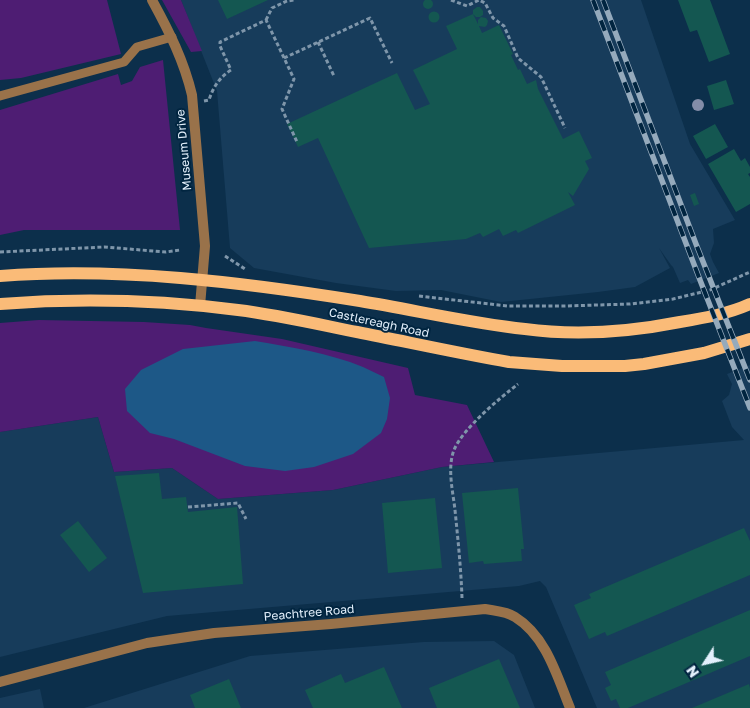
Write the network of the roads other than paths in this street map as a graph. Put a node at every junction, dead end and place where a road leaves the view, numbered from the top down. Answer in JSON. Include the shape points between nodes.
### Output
{"nodes":[{"id":1,"x":152,"y":0,"type":"edge"},
{"id":2,"x":172,"y":37,"type":"junction"},
{"id":3,"x":0,"y":96,"type":"edge"},
{"id":4,"x":0,"y":276,"type":"edge"},
{"id":5,"x":202,"y":280,"type":"junction"},
{"id":6,"x":0,"y":304,"type":"edge"},
{"id":7,"x":750,"y":304,"type":"edge"},
{"id":8,"x":200,"y":306,"type":"junction"},
{"id":9,"x":750,"y":339,"type":"edge"},
{"id":10,"x":0,"y":682,"type":"edge"},
{"id":11,"x":570,"y":708,"type":"edge"}],
"edges":[{"from":1,"to":2,"type":"street","name":"Museum Drive"},
{"from":2,"to":3,"type":"lane","via":[[137,47],[124,62]]},
{"from":2,"to":5,"type":"street","name":"Museum Drive","via":[[188,76],[193,103],[205,246]]},
{"from":4,"to":5,"type":"main road","name":"Castlereagh Road","via":[[130,274]]},
{"from":5,"to":7,"type":"main road","name":"Castlereagh Road","via":[[360,301],[526,330],[562,332],[659,326],[720,314]]},
{"from":5,"to":8,"type":"street","name":"Museum Drive"},
{"from":6,"to":8,"type":"main road","name":"Castlereagh Road","via":[[113,301]]},
{"from":8,"to":9,"type":"main road","name":"Castlereagh Road","via":[[282,317],[534,365],[644,364],[704,353]]},
{"from":10,"to":11,"type":"street","name":"Peachtree Road","via":[[166,640],[485,609],[514,616],[538,638]]}]}
